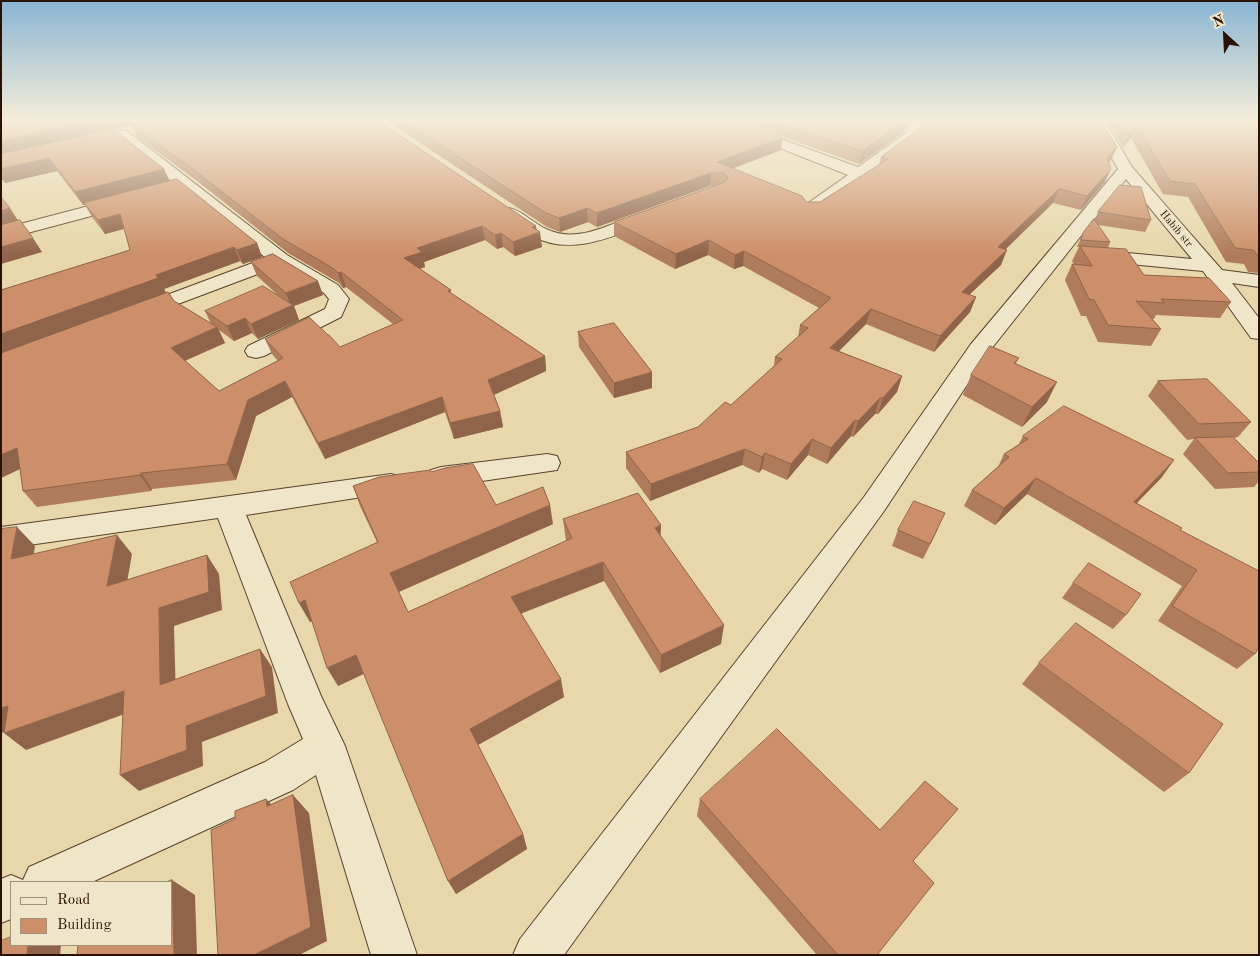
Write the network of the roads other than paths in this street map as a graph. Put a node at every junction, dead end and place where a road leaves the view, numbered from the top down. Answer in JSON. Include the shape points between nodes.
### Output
{"nodes":[{"id":1,"x":164,"y":166,"type":"edge"},
{"id":2,"x":840,"y":166,"type":"edge"},
{"id":3,"x":873,"y":166,"type":"edge"},
{"id":4,"x":1124,"y":166,"type":"edge"},
{"id":5,"x":1126,"y":169,"type":"junction"},
{"id":6,"x":862,"y":174,"type":"junction"},
{"id":7,"x":188,"y":184,"type":"junction"},
{"id":8,"x":169,"y":189,"type":"edge"},
{"id":9,"x":141,"y":197,"type":"edge"},
{"id":10,"x":492,"y":201,"type":"edge"},
{"id":11,"x":810,"y":210,"type":"edge"},
{"id":12,"x":663,"y":211,"type":"edge"},
{"id":13,"x":1,"y":235,"type":"edge"},
{"id":14,"x":1056,"y":252,"type":"junction"},
{"id":15,"x":280,"y":259,"type":"junction"},
{"id":16,"x":1212,"y":271,"type":"junction"},
{"id":17,"x":1259,"y":281,"type":"edge"},
{"id":18,"x":123,"y":318,"type":"edge"},
{"id":19,"x":1259,"y":333,"type":"edge"},
{"id":20,"x":256,"y":351,"type":"dead end"},
{"id":21,"x":547,"y":463,"type":"dead end"},
{"id":22,"x":228,"y":506,"type":"junction"},
{"id":23,"x":1,"y":538,"type":"edge"},
{"id":24,"x":326,"y":746,"type":"junction"},
{"id":25,"x":46,"y":881,"type":"edge"},
{"id":26,"x":394,"y":955,"type":"edge"},
{"id":27,"x":536,"y":955,"type":"edge"}],
"edges":[{"from":1,"to":7,"type":"street"},
{"from":2,"to":6,"type":"street"},
{"from":3,"to":6,"type":"street"},
{"from":4,"to":5,"type":"street","name":"Habib str"},
{"from":5,"to":14,"type":"street"},
{"from":5,"to":16,"type":"street","name":"Habib str"},
{"from":6,"to":11,"type":"street"},
{"from":7,"to":8,"type":"street"},
{"from":7,"to":15,"type":"street"},
{"from":9,"to":13,"type":"street"},
{"from":10,"to":12,"type":"street","via":[[540,233],[563,240],[583,240]]},
{"from":14,"to":16,"type":"street"},
{"from":14,"to":27,"type":"street","via":[[979,349],[874,504]]},
{"from":15,"to":18,"type":"street"},
{"from":15,"to":20,"type":"street","via":[[331,289],[338,299],[334,313]]},
{"from":16,"to":17,"type":"street"},
{"from":16,"to":19,"type":"street","name":"Habib str"},
{"from":21,"to":22,"type":"street"},
{"from":22,"to":23,"type":"street"},
{"from":22,"to":24,"type":"street","via":[[306,704]]},
{"from":24,"to":25,"type":"street","via":[[280,776]]},
{"from":24,"to":26,"type":"street"}]}
